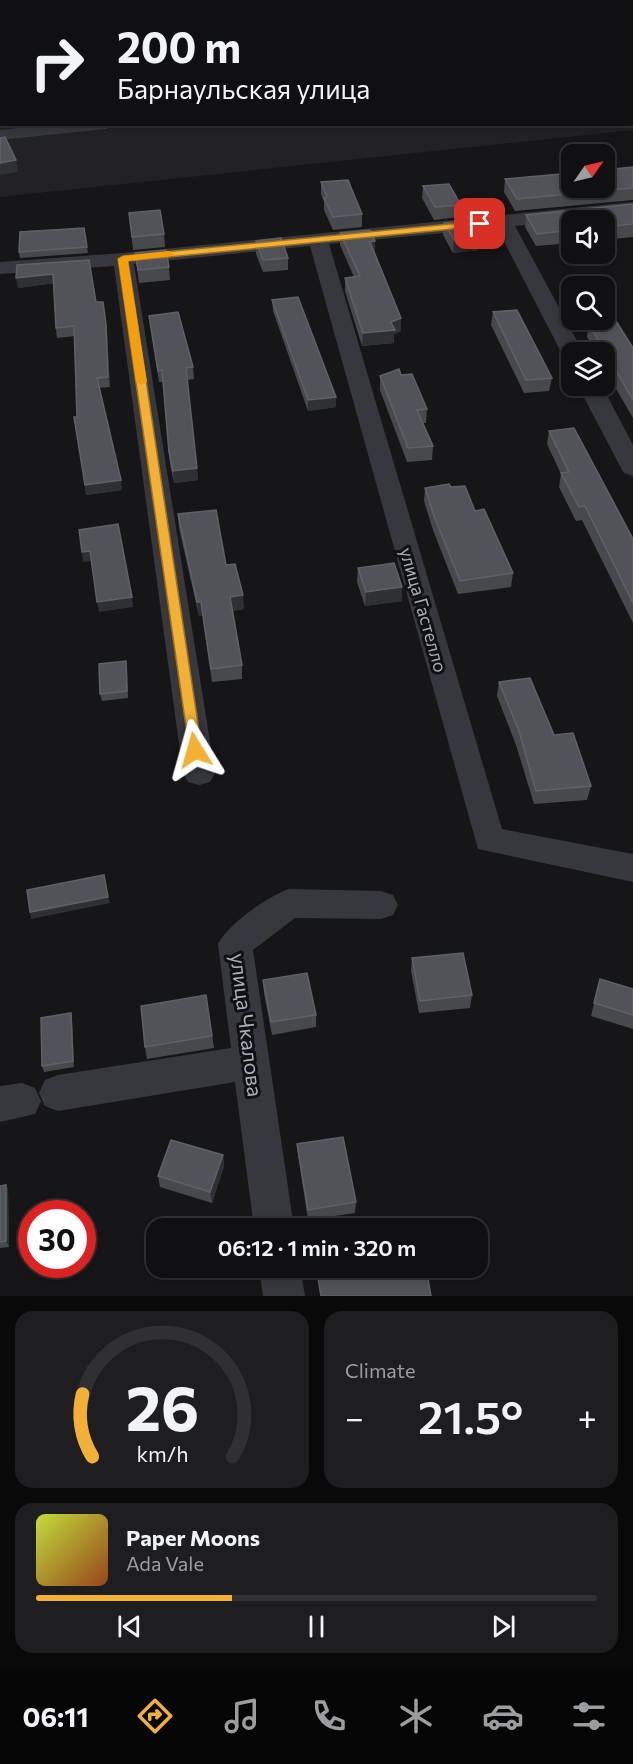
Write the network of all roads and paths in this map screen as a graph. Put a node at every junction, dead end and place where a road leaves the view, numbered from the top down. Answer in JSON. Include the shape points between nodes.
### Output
{"nodes":[{"id":1,"x":87,"y":126,"type":"edge"},
{"id":2,"x":0,"y":135,"type":"edge"},
{"id":3,"x":633,"y":208,"type":"edge"},
{"id":4,"x":504,"y":222,"type":"junction"},
{"id":5,"x":318,"y":240,"type":"junction"},
{"id":6,"x":123,"y":259,"type":"junction"},
{"id":7,"x":0,"y":268,"type":"edge"},
{"id":8,"x":567,"y":342,"type":"edge"},
{"id":9,"x":595,"y":396,"type":"edge"},
{"id":10,"x":633,"y":468,"type":"edge"},
{"id":11,"x":198,"y":773,"type":"dead end"},
{"id":12,"x":633,"y":868,"type":"edge"},
{"id":13,"x":381,"y":905,"type":"dead end"},
{"id":14,"x":250,"y":1062,"type":"junction"},
{"id":15,"x":27,"y":1099,"type":"edge"},
{"id":16,"x":273,"y":1218,"type":"edge"},
{"id":17,"x":281,"y":1278,"type":"edge"},
{"id":18,"x":284,"y":1296,"type":"edge"}],
"edges":[{"from":1,"to":2,"type":"street"},
{"from":3,"to":4,"type":"street"},
{"from":4,"to":5,"type":"street"},
{"from":4,"to":8,"type":"street"},
{"from":5,"to":6,"type":"street"},
{"from":5,"to":12,"type":"street","name":"улица Гастелло","via":[[489,840]]},
{"from":6,"to":7,"type":"street"},
{"from":6,"to":11,"type":"street"},
{"from":9,"to":10,"type":"street"},
{"from":13,"to":14,"type":"street","name":"улица Чкалова","via":[[289,903],[235,944]]},
{"from":14,"to":15,"type":"street"},
{"from":14,"to":16,"type":"street","name":"улица Чкалова"},
{"from":17,"to":18,"type":"street"}]}
